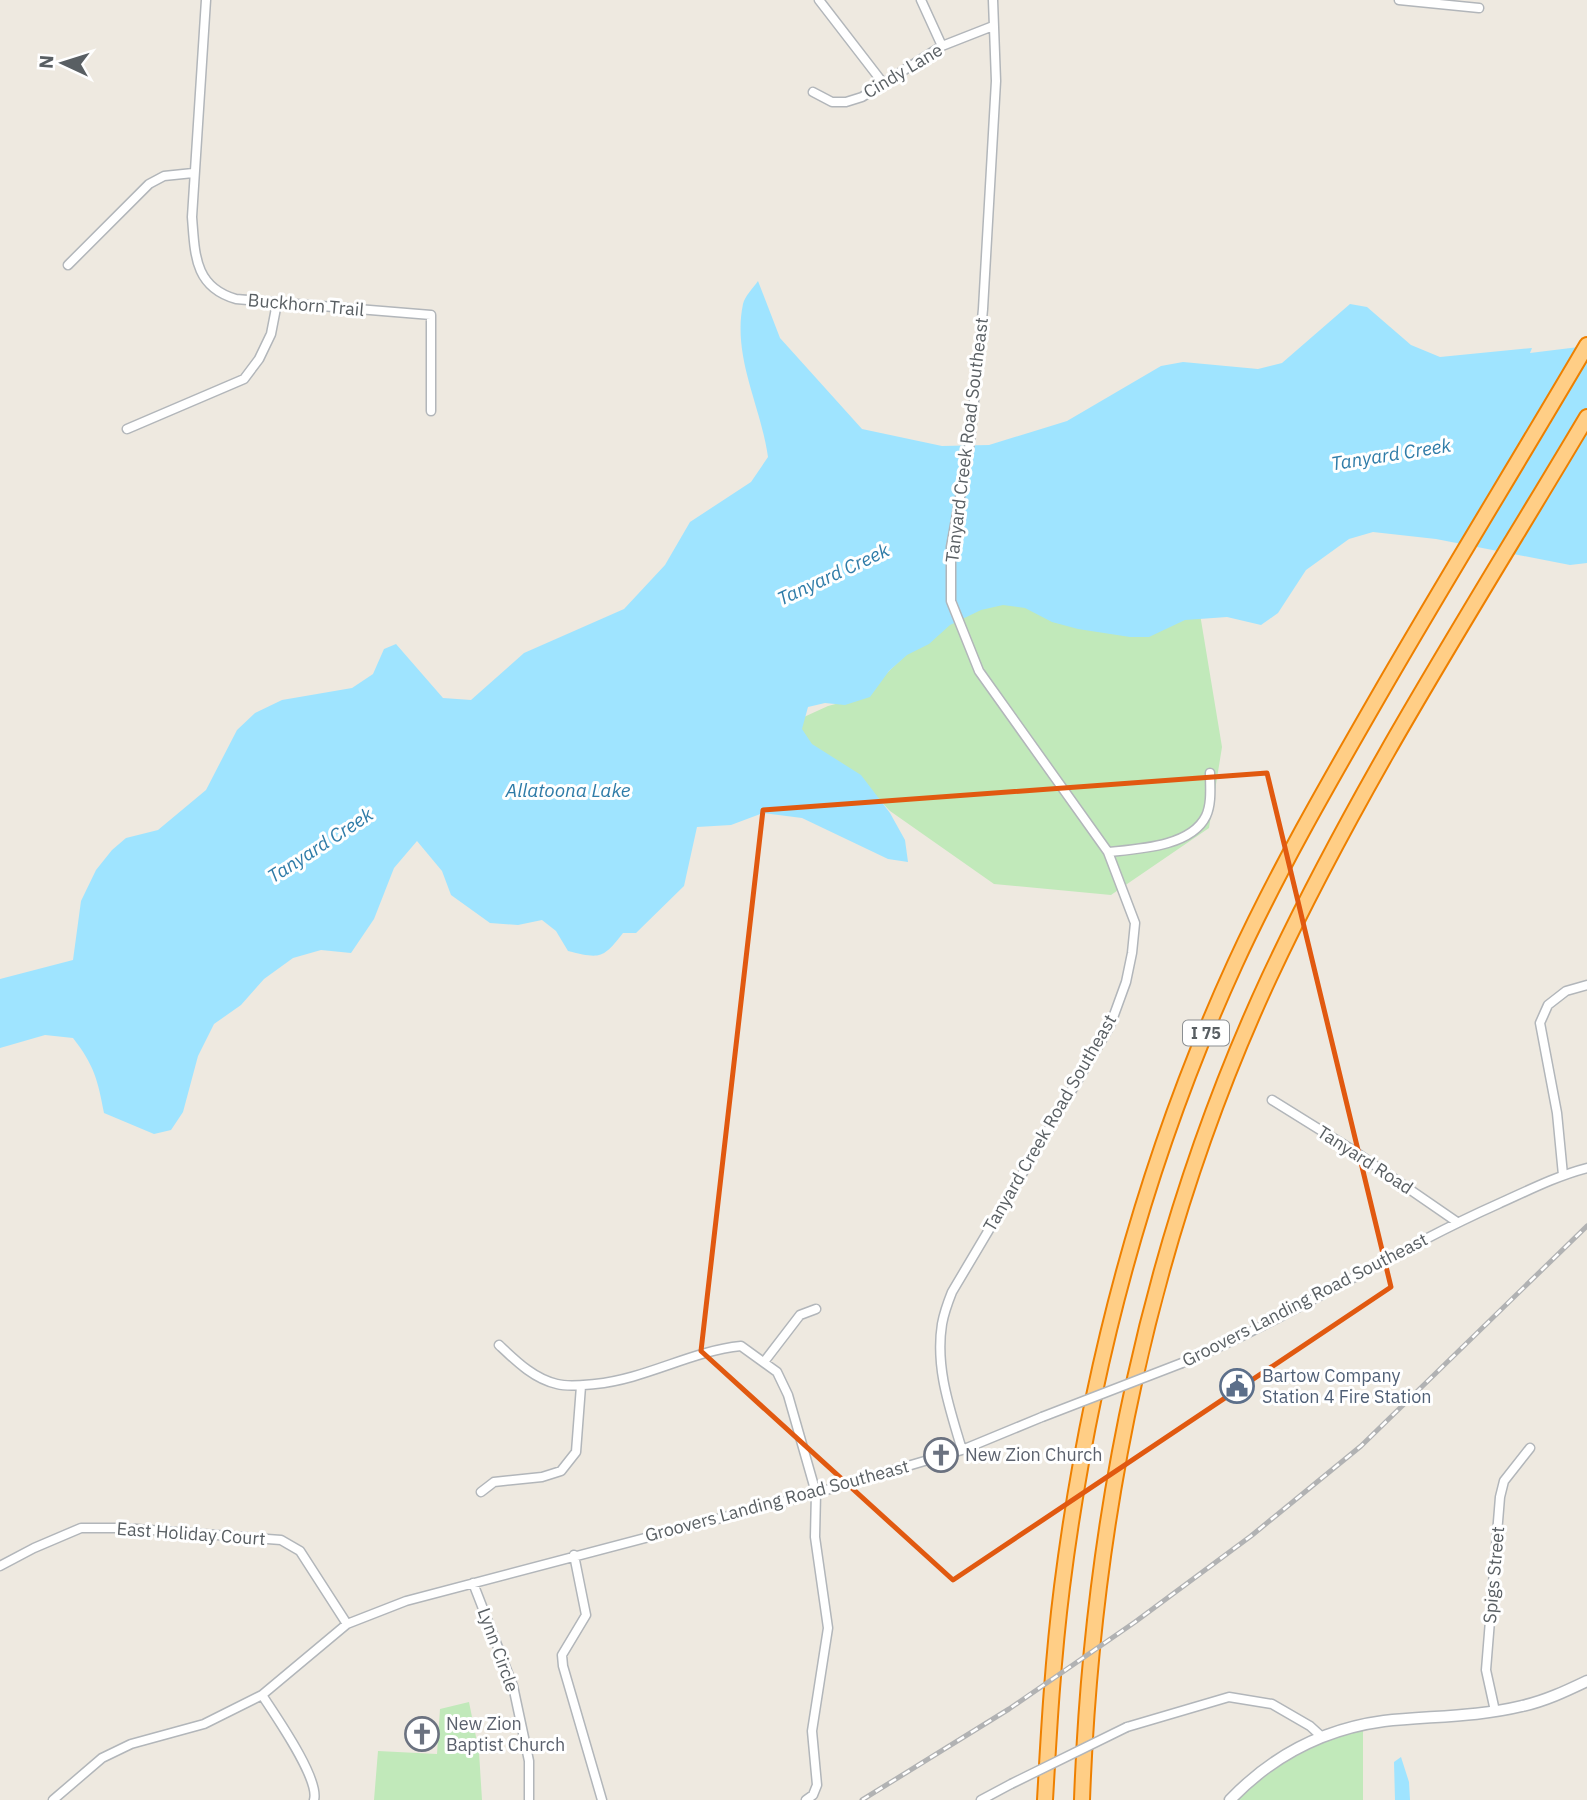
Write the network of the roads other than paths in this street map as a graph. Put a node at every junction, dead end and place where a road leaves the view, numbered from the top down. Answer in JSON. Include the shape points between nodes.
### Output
{"nodes":[{"id":1,"x":206,"y":0,"type":"edge"},
{"id":2,"x":819,"y":0,"type":"edge"},
{"id":3,"x":921,"y":0,"type":"edge"},
{"id":4,"x":993,"y":0,"type":"edge"},
{"id":5,"x":1399,"y":0,"type":"edge"},
{"id":6,"x":1479,"y":8,"type":"dead end"},
{"id":7,"x":993,"y":26,"type":"junction"},
{"id":8,"x":942,"y":46,"type":"junction"},
{"id":9,"x":883,"y":83,"type":"junction"},
{"id":10,"x":813,"y":92,"type":"dead end"},
{"id":11,"x":193,"y":173,"type":"junction"},
{"id":12,"x":68,"y":265,"type":"dead end"},
{"id":13,"x":276,"y":303,"type":"junction"},
{"id":14,"x":1587,"y":345,"type":"edge"},
{"id":15,"x":431,"y":411,"type":"dead end"},
{"id":16,"x":1587,"y":417,"type":"edge"},
{"id":17,"x":128,"y":429,"type":"dead end"},
{"id":18,"x":1210,"y":773,"type":"dead end"},
{"id":19,"x":1108,"y":852,"type":"junction"},
{"id":20,"x":1587,"y":985,"type":"edge"},
{"id":21,"x":1272,"y":1100,"type":"dead end"},
{"id":22,"x":1587,"y":1168,"type":"edge"},
{"id":23,"x":1563,"y":1175,"type":"junction"},
{"id":24,"x":1457,"y":1222,"type":"junction"},
{"id":25,"x":816,"y":1309,"type":"dead end"},
{"id":26,"x":499,"y":1345,"type":"dead end"},
{"id":27,"x":764,"y":1362,"type":"junction"},
{"id":28,"x":581,"y":1386,"type":"junction"},
{"id":29,"x":1530,"y":1448,"type":"dead end"},
{"id":30,"x":962,"y":1450,"type":"junction"},
{"id":31,"x":481,"y":1492,"type":"dead end"},
{"id":32,"x":816,"y":1493,"type":"junction"},
{"id":33,"x":574,"y":1555,"type":"junction"},
{"id":34,"x":0,"y":1566,"type":"edge"},
{"id":35,"x":473,"y":1583,"type":"junction"},
{"id":36,"x":347,"y":1624,"type":"junction"},
{"id":37,"x":1587,"y":1681,"type":"edge"},
{"id":38,"x":262,"y":1695,"type":"junction"},
{"id":39,"x":1495,"y":1711,"type":"junction"},
{"id":40,"x":1321,"y":1736,"type":"junction"},
{"id":41,"x":52,"y":1800,"type":"edge"},
{"id":42,"x":314,"y":1800,"type":"edge"},
{"id":43,"x":529,"y":1800,"type":"edge"},
{"id":44,"x":602,"y":1800,"type":"edge"},
{"id":45,"x":806,"y":1800,"type":"edge"},
{"id":46,"x":981,"y":1800,"type":"edge"},
{"id":47,"x":1045,"y":1800,"type":"edge"},
{"id":48,"x":1082,"y":1800,"type":"edge"},
{"id":49,"x":1230,"y":1800,"type":"edge"}],
"edges":[{"from":1,"to":11,"type":"street","name":"Buckhorn Trail"},
{"from":2,"to":9,"type":"street"},
{"from":3,"to":8,"type":"street"},
{"from":4,"to":7,"type":"street","name":"Tanyard Creek Road Southeast"},
{"from":5,"to":6,"type":"street"},
{"from":7,"to":8,"type":"street","name":"Cindy Lane"},
{"from":7,"to":19,"type":"street","name":"Tanyard Creek Road Southeast","via":[[996,82],[983,309],[970,442],[951,547],[951,601],[979,671]]},
{"from":8,"to":9,"type":"street","name":"Cindy Lane"},
{"from":9,"to":10,"type":"street","name":"Cindy Lane","via":[[846,102],[832,102]]},
{"from":11,"to":12,"type":"street","via":[[164,176],[149,184]]},
{"from":11,"to":13,"type":"street","name":"Buckhorn Trail","via":[[193,230],[203,277],[225,296]]},
{"from":13,"to":15,"type":"street","name":"Buckhorn Trail","via":[[431,315]]},
{"from":13,"to":17,"type":"street","via":[[271,334],[244,379]]},
{"from":14,"to":47,"type":"highway","number":"I 75","via":[[1301,831],[1234,967],[1182,1093],[1121,1283],[1080,1465],[1056,1639]]},
{"from":16,"to":48,"type":"highway","number":"I 75","via":[[1339,838],[1268,981],[1217,1106],[1168,1251],[1126,1424],[1097,1607]]},
{"from":18,"to":19,"type":"street","via":[[1210,802],[1199,826],[1155,847]]},
{"from":19,"to":30,"type":"street","name":"Tanyard Creek Road Southeast","via":[[1135,923],[1126,982],[1110,1026],[951,1292],[942,1324],[944,1388]]},
{"from":20,"to":23,"type":"street","via":[[1566,991],[1548,1005],[1540,1023]]},
{"from":21,"to":24,"type":"street","name":"Tanyard Road"},
{"from":22,"to":23,"type":"street","name":"Groovers Landing Road Southeast"},
{"from":23,"to":24,"type":"street","name":"Groovers Landing Road Southeast"},
{"from":24,"to":30,"type":"street","name":"Groovers Landing Road Southeast","bridge":true,"via":[[1182,1363]]},
{"from":25,"to":27,"type":"street","via":[[800,1315]]},
{"from":26,"to":28,"type":"street","via":[[525,1369],[557,1384]]},
{"from":27,"to":28,"type":"street","via":[[741,1346],[721,1348],[621,1381]]},
{"from":27,"to":32,"type":"street","via":[[777,1372],[788,1395]]},
{"from":28,"to":31,"type":"street","via":[[576,1452],[561,1471],[494,1482]]},
{"from":29,"to":39,"type":"street","name":"Spigs Street","via":[[1504,1481],[1500,1497],[1486,1670]]},
{"from":30,"to":32,"type":"street","name":"Groovers Landing Road Southeast"},
{"from":32,"to":33,"type":"street","name":"Groovers Landing Road Southeast"},
{"from":32,"to":45,"type":"street","via":[[815,1537],[828,1628],[813,1731],[817,1785]]},
{"from":33,"to":35,"type":"street","name":"Groovers Landing Road Southeast"},
{"from":33,"to":44,"type":"street","via":[[586,1615],[562,1655],[563,1666]]},
{"from":34,"to":36,"type":"street","name":"East Holiday Court","via":[[81,1528],[281,1540],[300,1551]]},
{"from":35,"to":36,"type":"street","name":"Groovers Landing Road Southeast","via":[[406,1601]]},
{"from":35,"to":43,"type":"street","name":"Lynn Circle","via":[[513,1686],[529,1761]]},
{"from":36,"to":38,"type":"street","name":"Groovers Landing Road Southeast"},
{"from":37,"to":39,"type":"street","via":[[1543,1700]]},
{"from":38,"to":41,"type":"street","name":"Groovers Landing Road Southeast","via":[[204,1724],[131,1744],[102,1758]]},
{"from":38,"to":42,"type":"street","via":[[305,1766],[317,1791]]},
{"from":39,"to":40,"type":"street","via":[[1384,1721]]},
{"from":40,"to":46,"type":"street","bridge":true,"via":[[1272,1704],[1229,1697],[1127,1727]]},
{"from":40,"to":49,"type":"street","via":[[1272,1763]]}]}
